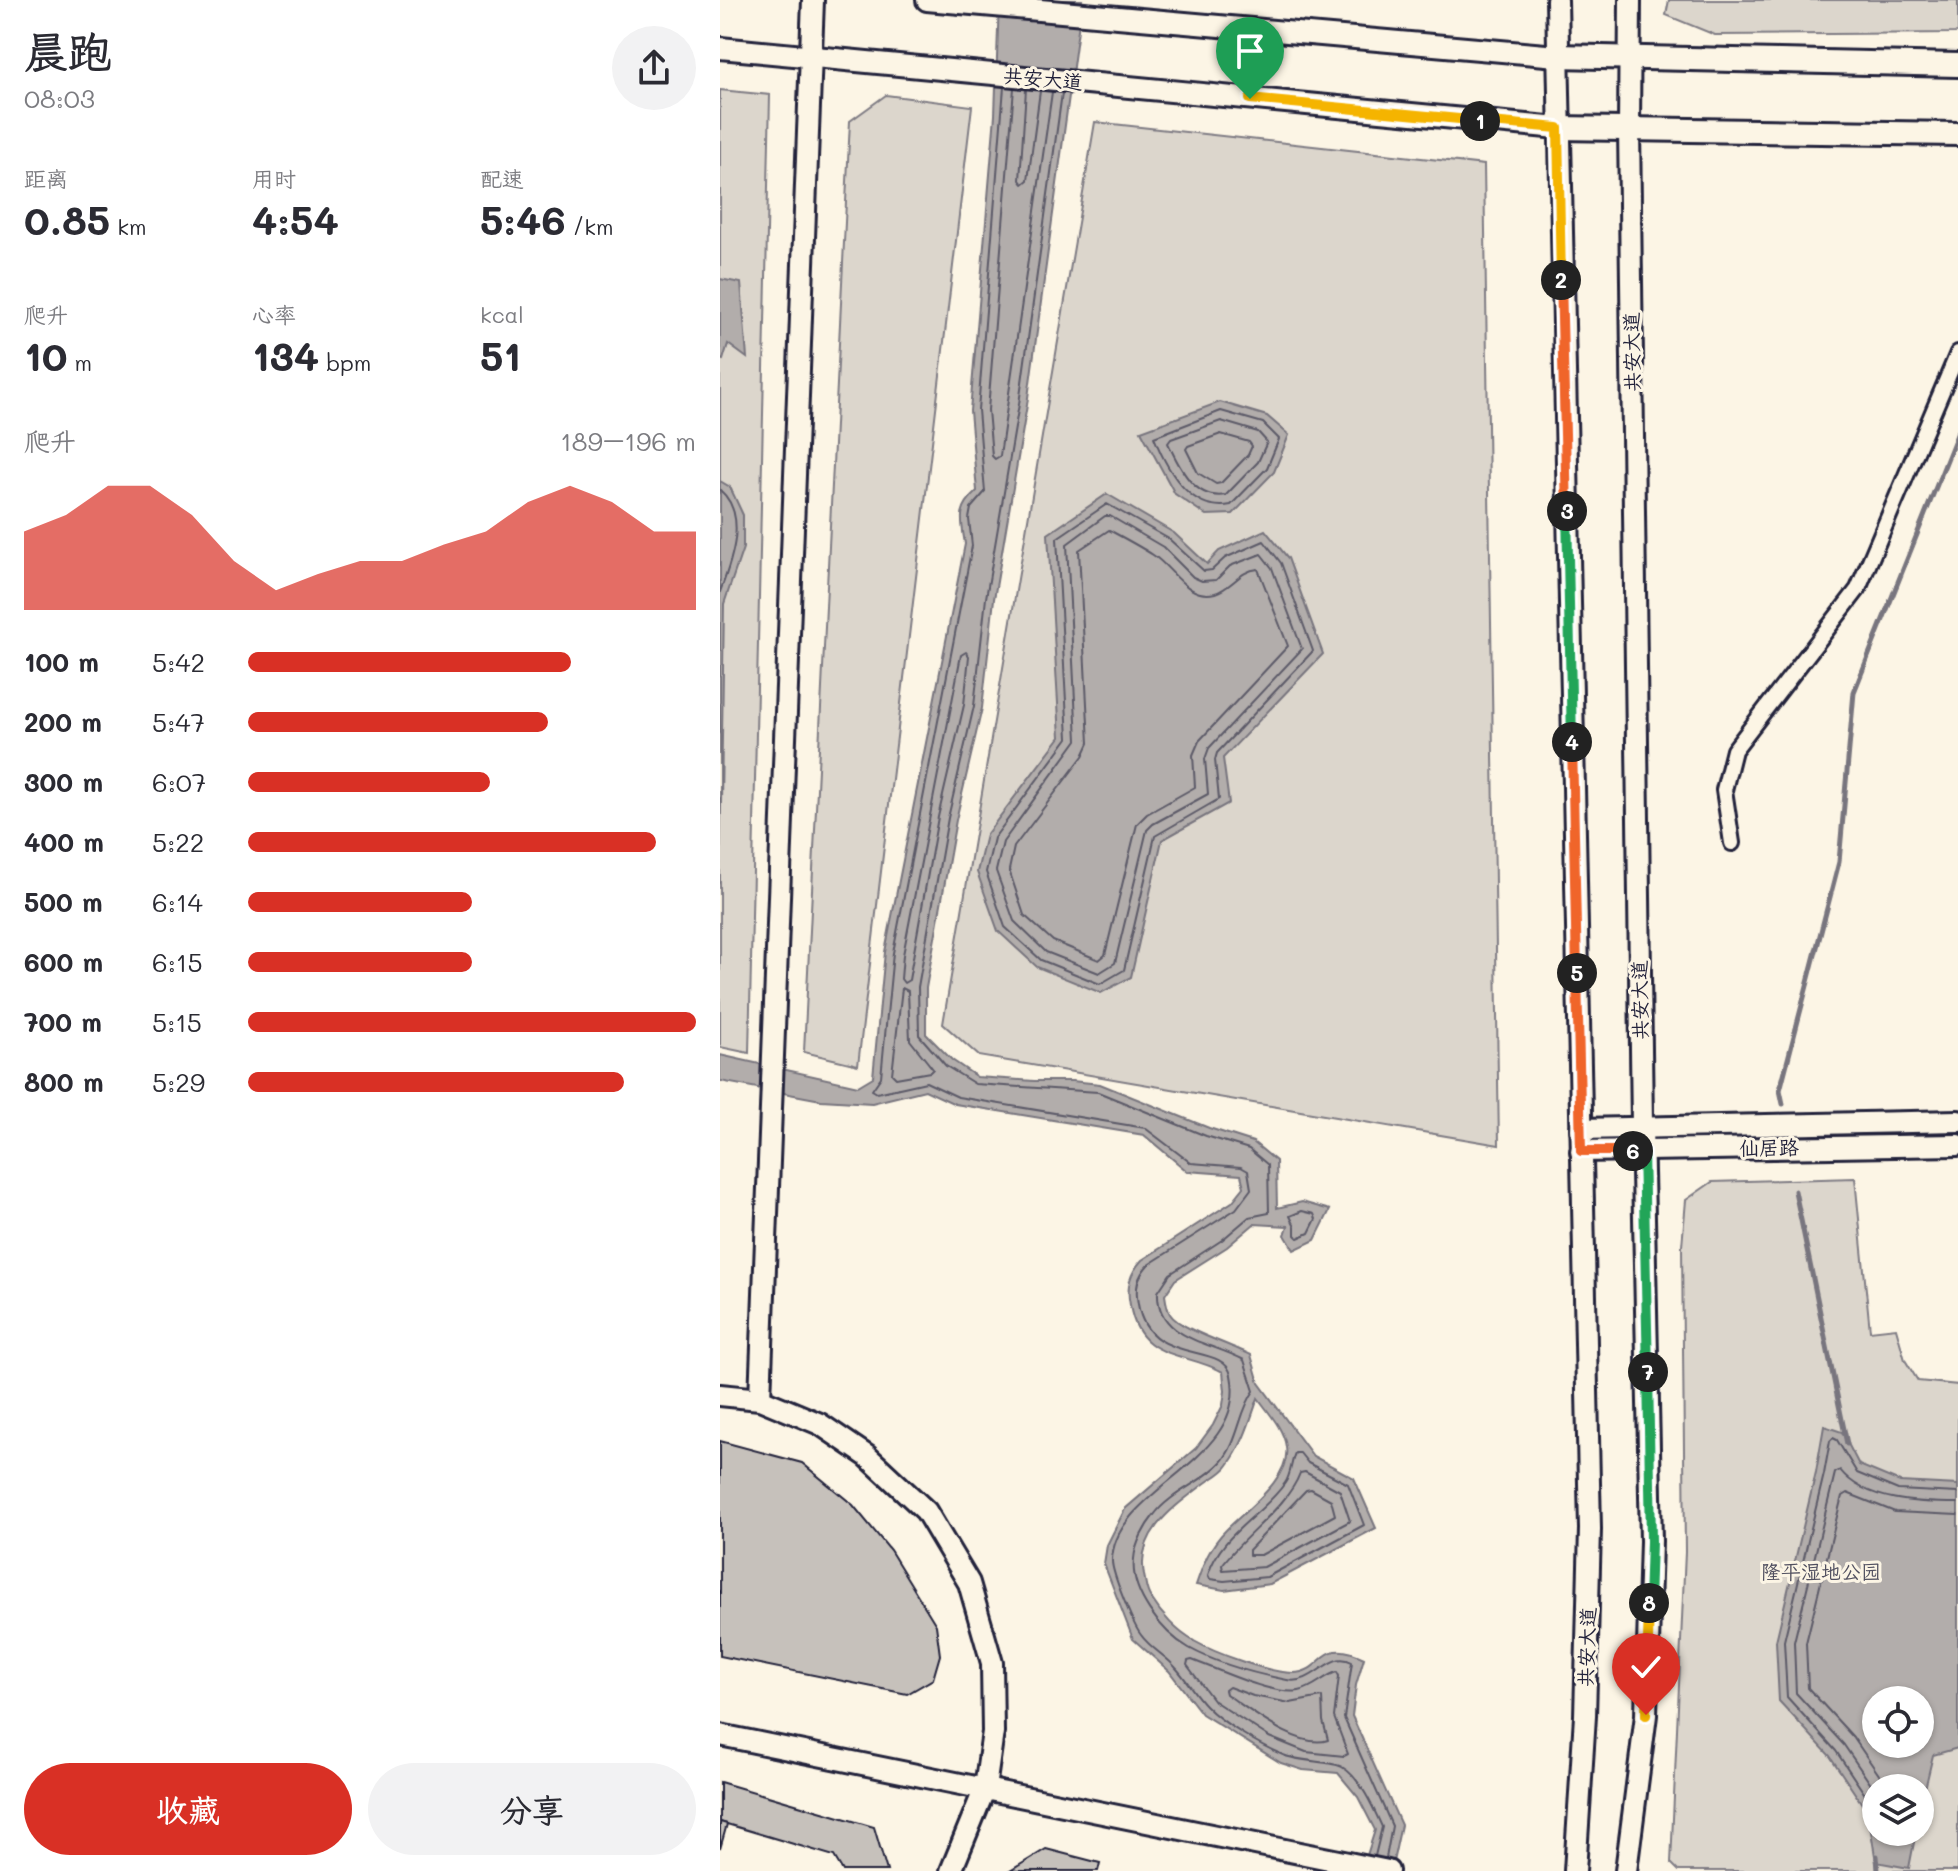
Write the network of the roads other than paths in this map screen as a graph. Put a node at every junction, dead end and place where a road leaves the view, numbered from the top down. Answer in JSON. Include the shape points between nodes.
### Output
{"nodes":[{"id":1,"x":813,"y":0,"type":"edge"},
{"id":2,"x":927,"y":0,"type":"edge"},
{"id":3,"x":1557,"y":0,"type":"edge"},
{"id":4,"x":1630,"y":0,"type":"edge"},
{"id":5,"x":720,"y":48,"type":"edge"},
{"id":6,"x":1557,"y":56,"type":"junction"},
{"id":7,"x":811,"y":57,"type":"junction"},
{"id":8,"x":1630,"y":58,"type":"junction"},
{"id":9,"x":1958,"y":65,"type":"edge"},
{"id":10,"x":1558,"y":128,"type":"junction"},
{"id":11,"x":1629,"y":128,"type":"junction"},
{"id":12,"x":1958,"y":134,"type":"edge"},
{"id":13,"x":1958,"y":353,"type":"edge"},
{"id":14,"x":1732,"y":843,"type":"dead end"},
{"id":15,"x":1958,"y":1121,"type":"edge"},
{"id":16,"x":1642,"y":1126,"type":"junction"},
{"id":17,"x":1581,"y":1129,"type":"junction"},
{"id":18,"x":1958,"y":1145,"type":"edge"},
{"id":19,"x":1581,"y":1151,"type":"junction"},
{"id":20,"x":1643,"y":1151,"type":"junction"},
{"id":21,"x":720,"y":1395,"type":"edge"},
{"id":22,"x":760,"y":1399,"type":"junction"},
{"id":23,"x":720,"y":1735,"type":"edge"},
{"id":24,"x":985,"y":1788,"type":"junction"},
{"id":25,"x":951,"y":1871,"type":"edge"},
{"id":26,"x":1388,"y":1871,"type":"edge"},
{"id":27,"x":1575,"y":1871,"type":"edge"},
{"id":28,"x":1626,"y":1871,"type":"edge"}],
"edges":[{"from":1,"to":7,"type":"main road"},
{"from":2,"to":6,"type":"main road"},
{"from":3,"to":6,"type":"main road","name":"共安大道"},
{"from":4,"to":8,"type":"main road","name":"共安大道"},
{"from":5,"to":7,"type":"main road","name":"共安大道"},
{"from":6,"to":8,"type":"main road"},
{"from":6,"to":10,"type":"main road","name":"共安大道"},
{"from":7,"to":10,"type":"main road","name":"共安大道"},
{"from":7,"to":22,"type":"main road"},
{"from":8,"to":9,"type":"main road"},
{"from":8,"to":11,"type":"main road","name":"共安大道"},
{"from":10,"to":11,"type":"main road","name":"共安大道"},
{"from":10,"to":17,"type":"main road","name":"共安大道"},
{"from":11,"to":12,"type":"main road","name":"共安大道"},
{"from":11,"to":16,"type":"main road","name":"共安大道"},
{"from":13,"to":14,"type":"street","via":[[1858,589],[1734,750],[1724,790]]},
{"from":15,"to":16,"type":"main road","name":"仙居路"},
{"from":16,"to":17,"type":"main road","name":"仙居路"},
{"from":16,"to":20,"type":"main road","name":"共安大道"},
{"from":17,"to":19,"type":"main road","name":"共安大道"},
{"from":18,"to":20,"type":"main road","name":"仙居路"},
{"from":19,"to":20,"type":"main road","name":"仙居路"},
{"from":19,"to":27,"type":"main road","name":"共安大道","via":[[1590,1529]]},
{"from":20,"to":28,"type":"main road","name":"共安大道","via":[[1651,1541],[1646,1715]]},
{"from":21,"to":22,"type":"main road"},
{"from":22,"to":24,"type":"main road","via":[[820,1424],[867,1456],[926,1511],[969,1583],[992,1663],[993,1732]]},
{"from":23,"to":24,"type":"main road"},
{"from":24,"to":25,"type":"main road"},
{"from":24,"to":26,"type":"main road"}]}
